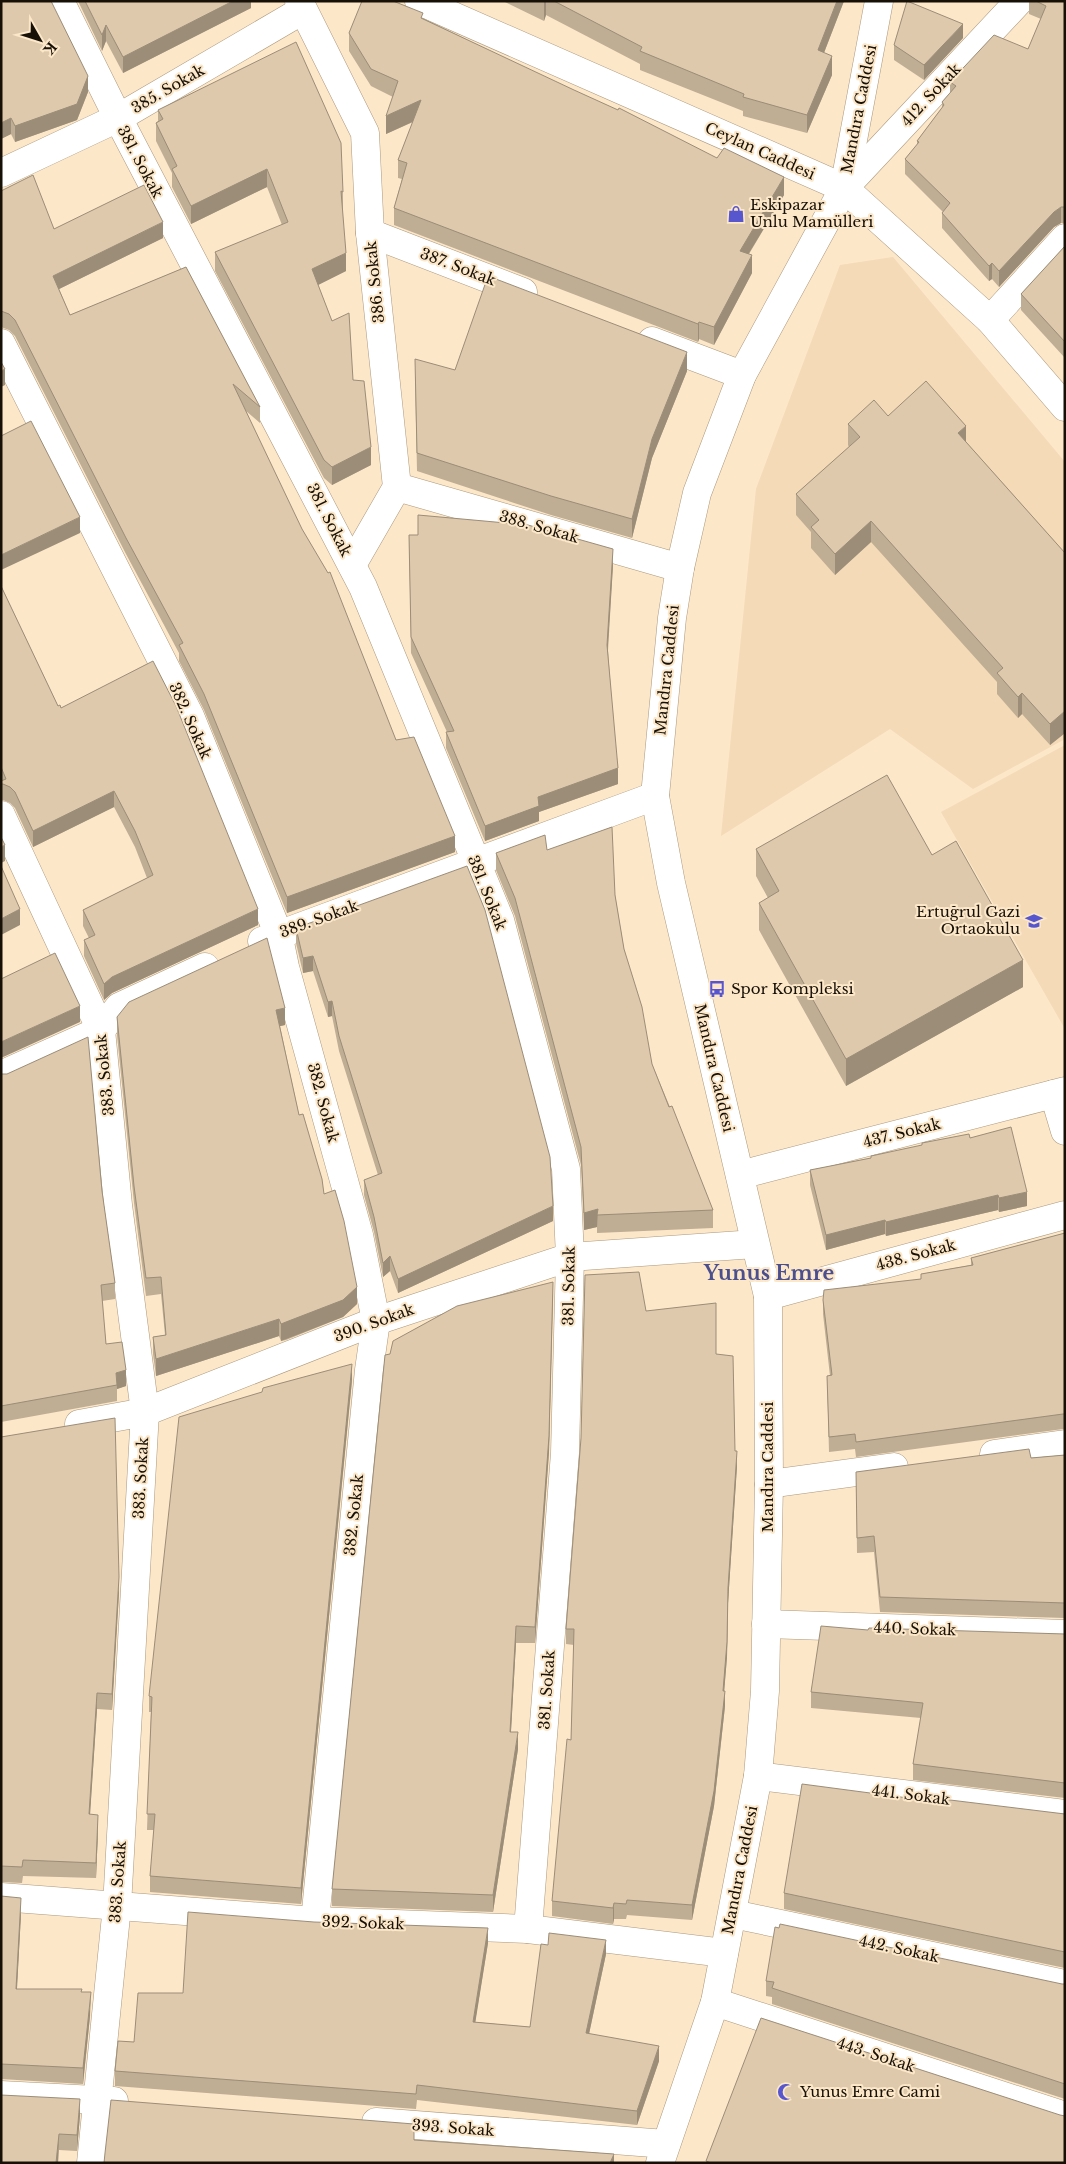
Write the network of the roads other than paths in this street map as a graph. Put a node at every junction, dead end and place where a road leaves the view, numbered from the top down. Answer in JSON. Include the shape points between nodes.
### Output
{"nodes":[{"id":1,"x":60,"y":1,"type":"edge"},
{"id":2,"x":419,"y":1,"type":"edge"},
{"id":3,"x":879,"y":1,"type":"edge"},
{"id":4,"x":1019,"y":1,"type":"edge"},
{"id":5,"x":301,"y":5,"type":"edge"},
{"id":6,"x":118,"y":118,"type":"junction"},
{"id":7,"x":1,"y":173,"type":"edge"},
{"id":8,"x":844,"y":188,"type":"junction"},
{"id":9,"x":370,"y":233,"type":"junction"},
{"id":10,"x":1065,"y":238,"type":"edge"},
{"id":11,"x":547,"y":301,"type":"edge"},
{"id":12,"x":990,"y":320,"type":"junction"},
{"id":13,"x":630,"y":333,"type":"edge"},
{"id":14,"x":1,"y":343,"type":"edge"},
{"id":15,"x":742,"y":375,"type":"junction"},
{"id":16,"x":1065,"y":408,"type":"edge"},
{"id":17,"x":397,"y":487,"type":"junction"},
{"id":18,"x":352,"y":566,"type":"junction"},
{"id":19,"x":680,"y":568,"type":"junction"},
{"id":20,"x":655,"y":796,"type":"junction"},
{"id":21,"x":1,"y":815,"type":"edge"},
{"id":22,"x":475,"y":863,"type":"junction"},
{"id":23,"x":278,"y":934,"type":"junction"},
{"id":24,"x":101,"y":1030,"type":"junction"},
{"id":25,"x":1,"y":1075,"type":"edge"},
{"id":26,"x":1060,"y":1093,"type":"edge"},
{"id":27,"x":1065,"y":1131,"type":"edge"},
{"id":28,"x":740,"y":1175,"type":"junction"},
{"id":29,"x":1065,"y":1215,"type":"edge"},
{"id":30,"x":755,"y":1244,"type":"junction"},
{"id":31,"x":570,"y":1257,"type":"junction"},
{"id":32,"x":768,"y":1296,"type":"junction"},
{"id":33,"x":376,"y":1320,"type":"junction"},
{"id":34,"x":145,"y":1412,"type":"junction"},
{"id":35,"x":59,"y":1428,"type":"edge"},
{"id":36,"x":1065,"y":1444,"type":"edge"},
{"id":37,"x":966,"y":1458,"type":"edge"},
{"id":38,"x":917,"y":1464,"type":"edge"},
{"id":39,"x":769,"y":1484,"type":"junction"},
{"id":40,"x":766,"y":1624,"type":"junction"},
{"id":41,"x":1065,"y":1634,"type":"edge"},
{"id":42,"x":758,"y":1776,"type":"junction"},
{"id":43,"x":1065,"y":1814,"type":"edge"},
{"id":44,"x":1,"y":1897,"type":"edge"},
{"id":45,"x":117,"y":1906,"type":"junction"},
{"id":46,"x":733,"y":1914,"type":"junction"},
{"id":47,"x":315,"y":1921,"type":"junction"},
{"id":48,"x":528,"y":1929,"type":"junction"},
{"id":49,"x":724,"y":1953,"type":"junction"},
{"id":50,"x":1065,"y":1984,"type":"edge"},
{"id":51,"x":715,"y":2002,"type":"junction"},
{"id":52,"x":1,"y":2095,"type":"edge"},
{"id":53,"x":97,"y":2100,"type":"junction"},
{"id":54,"x":136,"y":2103,"type":"edge"},
{"id":55,"x":1065,"y":2116,"type":"edge"},
{"id":56,"x":352,"y":2120,"type":"edge"},
{"id":57,"x":663,"y":2154,"type":"edge"},
{"id":58,"x":91,"y":2163,"type":"edge"}],
"edges":[{"from":1,"to":6,"type":"street","name":"381. Sokak"},
{"from":2,"to":8,"type":"street","name":"Ceylan Caddesi"},
{"from":3,"to":8,"type":"street","name":"Mandıra Caddesi"},
{"from":4,"to":8,"type":"street","name":"412. Sokak"},
{"from":5,"to":6,"type":"street","name":"385. Sokak"},
{"from":5,"to":9,"type":"street","name":"386. Sokak","via":[[365,133]]},
{"from":6,"to":7,"type":"street","name":"385. Sokak"},
{"from":6,"to":18,"type":"street","name":"381. Sokak"},
{"from":8,"to":12,"type":"street","name":"Ceylan Caddesi"},
{"from":8,"to":15,"type":"street","name":"Mandıra Caddesi"},
{"from":9,"to":11,"type":"street","name":"387. Sokak"},
{"from":9,"to":17,"type":"street","name":"386. Sokak"},
{"from":10,"to":12,"type":"street"},
{"from":12,"to":16,"type":"street","name":"Ceylan Caddesi"},
{"from":13,"to":15,"type":"street"},
{"from":14,"to":23,"type":"street","name":"382. Sokak","via":[[190,716]]},
{"from":15,"to":19,"type":"street","name":"Mandıra Caddesi","via":[[697,493]]},
{"from":17,"to":18,"type":"street"},
{"from":17,"to":19,"type":"street","name":"388. Sokak"},
{"from":18,"to":22,"type":"street","name":"381. Sokak"},
{"from":19,"to":20,"type":"street","name":"Mandıra Caddesi","via":[[672,618]]},
{"from":20,"to":22,"type":"street","name":"389. Sokak"},
{"from":20,"to":28,"type":"street","name":"Mandıra Caddesi","via":[[673,893]]},
{"from":21,"to":24,"type":"street","name":"383. Sokak"},
{"from":22,"to":23,"type":"street","name":"389. Sokak"},
{"from":22,"to":31,"type":"street","name":"381. Sokak","via":[[500,920],[566,1169]]},
{"from":23,"to":24,"type":"street","name":"389. Sokak","via":[[119,1006]]},
{"from":23,"to":33,"type":"street","name":"382. Sokak","via":[[359,1235]]},
{"from":24,"to":25,"type":"street","name":"389. Sokak"},
{"from":24,"to":34,"type":"street","name":"383. Sokak","via":[[118,1205]]},
{"from":26,"to":27,"type":"street"},
{"from":26,"to":28,"type":"street","name":"437. Sokak"},
{"from":28,"to":30,"type":"street","name":"Mandıra Caddesi"},
{"from":29,"to":32,"type":"street","name":"438. Sokak"},
{"from":30,"to":31,"type":"street","name":"390. Sokak"},
{"from":30,"to":32,"type":"street","name":"Mandıra Caddesi"},
{"from":31,"to":33,"type":"street","name":"390. Sokak"},
{"from":31,"to":48,"type":"street","name":"381. Sokak","via":[[565,1453]]},
{"from":32,"to":39,"type":"street","name":"Mandıra Caddesi"},
{"from":33,"to":34,"type":"street","name":"390. Sokak"},
{"from":33,"to":47,"type":"street","name":"382. Sokak"},
{"from":34,"to":35,"type":"street","name":"390. Sokak"},
{"from":34,"to":45,"type":"street","name":"383. Sokak"},
{"from":36,"to":37,"type":"street"},
{"from":38,"to":39,"type":"street"},
{"from":39,"to":40,"type":"street","name":"Mandıra Caddesi"},
{"from":40,"to":41,"type":"street","name":"440. Sokak"},
{"from":40,"to":42,"type":"street","name":"Mandıra Caddesi","via":[[765,1691]]},
{"from":42,"to":43,"type":"street","name":"441. Sokak"},
{"from":42,"to":46,"type":"street","name":"Mandıra Caddesi"},
{"from":44,"to":45,"type":"street","name":"392. Sokak"},
{"from":45,"to":47,"type":"street","name":"392. Sokak"},
{"from":45,"to":53,"type":"street","name":"383. Sokak"},
{"from":46,"to":49,"type":"street","name":"Mandıra Caddesi"},
{"from":46,"to":50,"type":"street","name":"442. Sokak"},
{"from":47,"to":48,"type":"street","name":"392. Sokak"},
{"from":48,"to":49,"type":"street","name":"392. Sokak"},
{"from":49,"to":51,"type":"street","name":"Mandıra Caddesi"},
{"from":51,"to":55,"type":"street","name":"443. Sokak"},
{"from":51,"to":57,"type":"street","name":"Mandıra Caddesi"},
{"from":52,"to":53,"type":"street"},
{"from":53,"to":54,"type":"street"},
{"from":53,"to":58,"type":"street","name":"383. Sokak"},
{"from":56,"to":57,"type":"street","name":"393. Sokak"}]}
